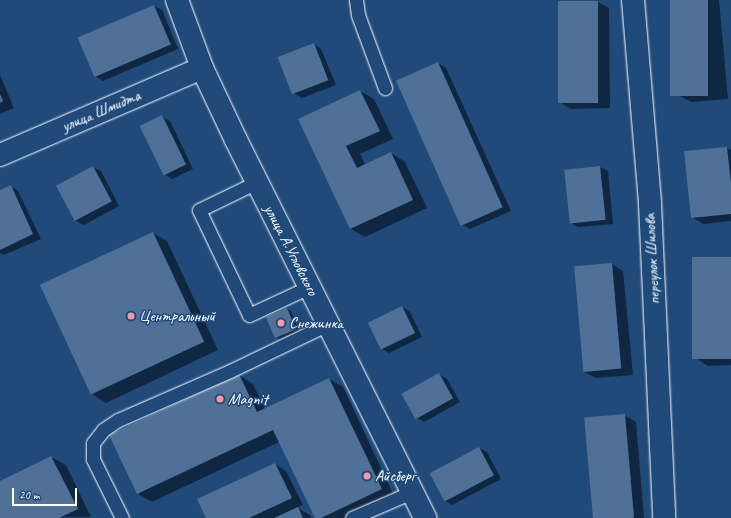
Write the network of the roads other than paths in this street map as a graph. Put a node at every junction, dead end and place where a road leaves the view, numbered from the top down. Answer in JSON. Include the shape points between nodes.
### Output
{"nodes":[{"id":1,"x":177,"y":0,"type":"edge"},
{"id":2,"x":356,"y":0,"type":"edge"},
{"id":3,"x":633,"y":0,"type":"edge"},
{"id":4,"x":202,"y":68,"type":"junction"},
{"id":5,"x":385,"y":88,"type":"dead end"},
{"id":6,"x":0,"y":155,"type":"edge"},
{"id":7,"x":257,"y":182,"type":"junction"},
{"id":8,"x":309,"y":287,"type":"junction"},
{"id":9,"x":328,"y":324,"type":"junction"},
{"id":10,"x":412,"y":492,"type":"junction"},
{"id":11,"x":122,"y":518,"type":"edge"},
{"id":12,"x":352,"y":518,"type":"edge"},
{"id":13,"x":425,"y":518,"type":"edge"},
{"id":14,"x":664,"y":518,"type":"edge"}],
"edges":[{"from":1,"to":4,"type":"street","name":"улица А.Угловского"},
{"from":2,"to":5,"type":"lane","via":[[358,15]]},
{"from":3,"to":14,"type":"street","name":"переулок Шилова","via":[[650,204]]},
{"from":4,"to":6,"type":"street","name":"улица Шмидта"},
{"from":4,"to":7,"type":"street","name":"улица А.Угловского"},
{"from":7,"to":8,"type":"street","name":"улица А.Угловского"},
{"from":7,"to":8,"type":"lane","via":[[199,210],[249,315]]},
{"from":8,"to":9,"type":"street","name":"улица А.Угловского"},
{"from":9,"to":10,"type":"street","name":"улица А.Угловского"},
{"from":9,"to":11,"type":"lane","via":[[230,371],[118,420],[103,430],[94,443],[94,459]]},
{"from":10,"to":12,"type":"lane"},
{"from":10,"to":13,"type":"street","name":"улица А.Угловского"}]}
